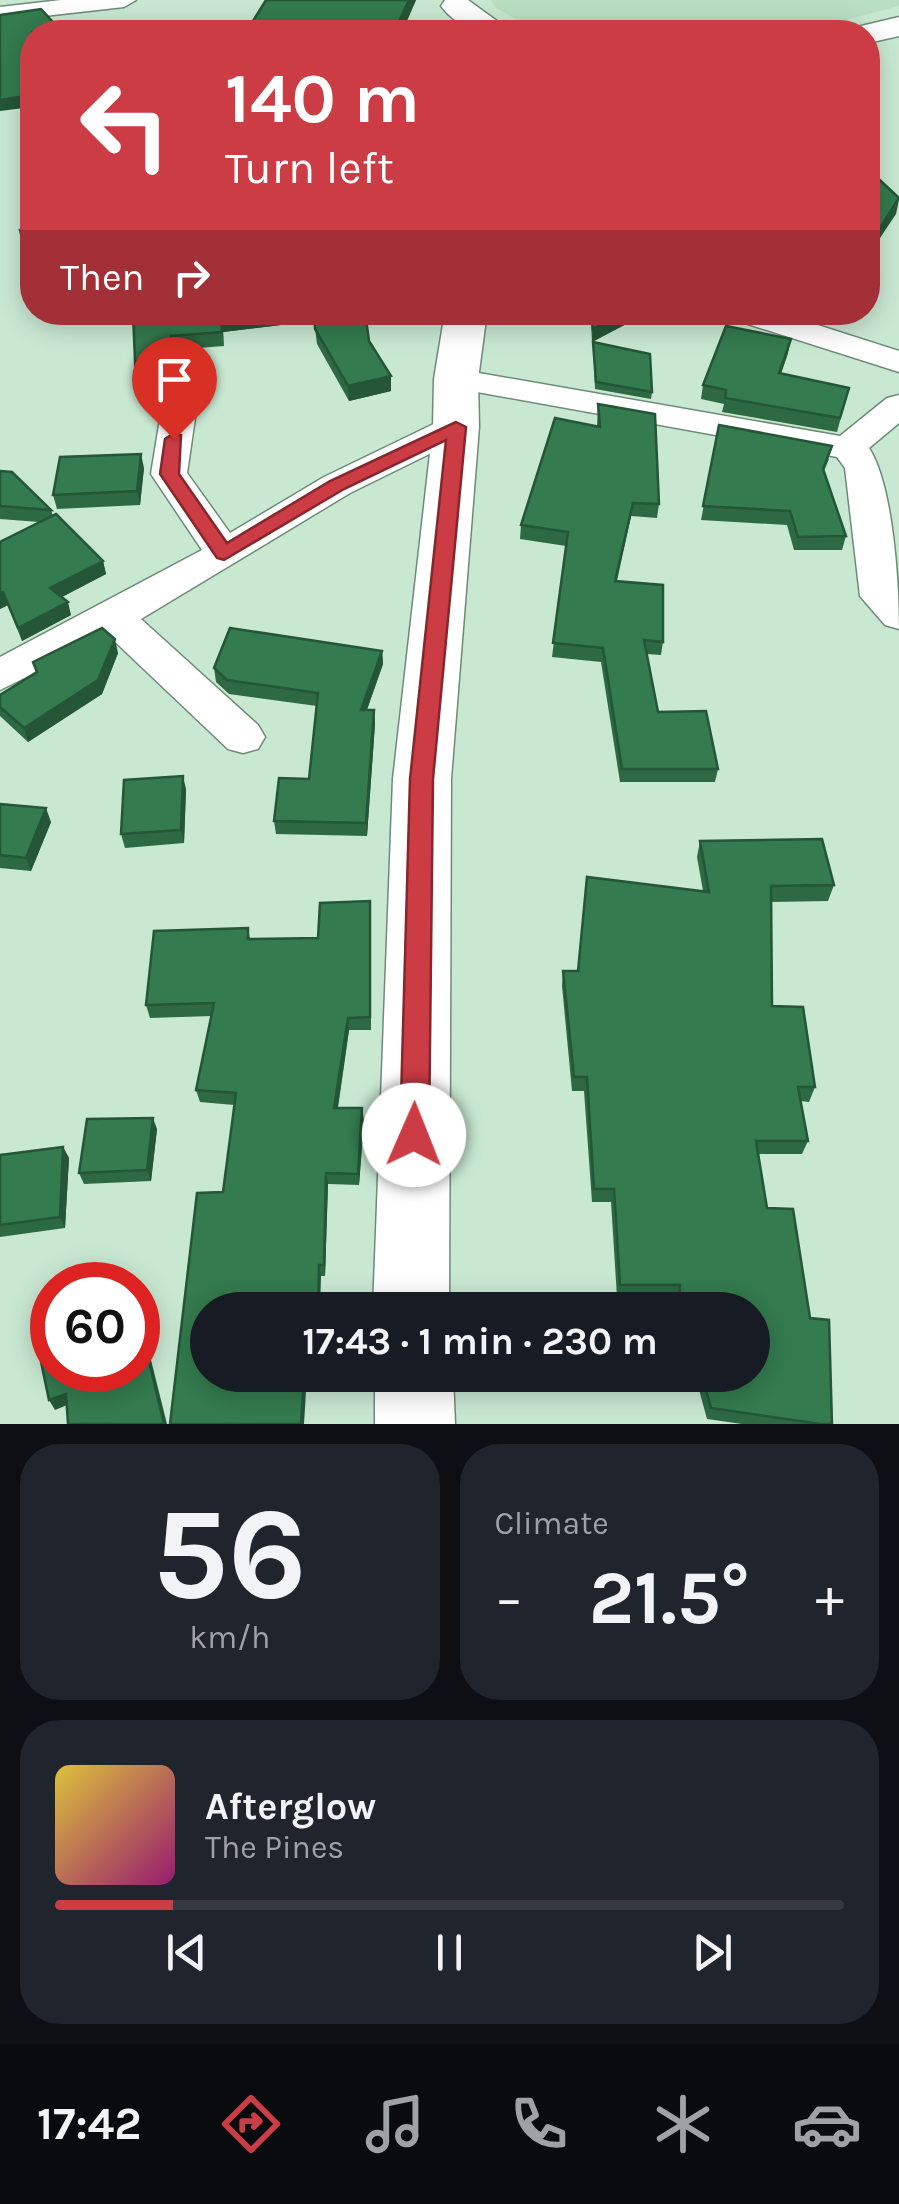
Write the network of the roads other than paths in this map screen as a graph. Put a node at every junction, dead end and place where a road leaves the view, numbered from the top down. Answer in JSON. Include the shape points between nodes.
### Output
{"nodes":[{"id":1,"x":124,"y":0,"type":"edge"},
{"id":2,"x":52,"y":8,"type":"junction"},
{"id":3,"x":0,"y":14,"type":"edge"},
{"id":4,"x":61,"y":20,"type":"edge"},
{"id":5,"x":465,"y":325,"type":"edge"},
{"id":6,"x":784,"y":325,"type":"edge"},
{"id":7,"x":899,"y":362,"type":"edge"},
{"id":8,"x":185,"y":370,"type":"dead end"},
{"id":9,"x":456,"y":403,"type":"junction"},
{"id":10,"x":899,"y":405,"type":"edge"},
{"id":11,"x":847,"y":448,"type":"junction"},
{"id":12,"x":224,"y":554,"type":"junction"},
{"id":13,"x":899,"y":615,"type":"edge"},
{"id":14,"x":113,"y":616,"type":"junction"},
{"id":15,"x":0,"y":675,"type":"edge"},
{"id":16,"x":243,"y":737,"type":"dead end"},
{"id":17,"x":412,"y":1292,"type":"edge"},
{"id":18,"x":414,"y":1392,"type":"edge"},
{"id":19,"x":415,"y":1424,"type":"edge"}],
"edges":[{"from":1,"to":2,"type":"street"},
{"from":2,"to":3,"type":"street"},
{"from":2,"to":4,"type":"street"},
{"from":5,"to":9,"type":"main road"},
{"from":6,"to":7,"type":"street"},
{"from":8,"to":12,"type":"street","via":[[169,474]]},
{"from":9,"to":11,"type":"street"},
{"from":9,"to":12,"type":"street"},
{"from":9,"to":17,"type":"main road","via":[[422,779]]},
{"from":10,"to":11,"type":"street"},
{"from":11,"to":13,"type":"street","via":[[862,468],[880,596]]},
{"from":12,"to":14,"type":"street"},
{"from":14,"to":15,"type":"street"},
{"from":14,"to":16,"type":"street"},
{"from":18,"to":19,"type":"main road"}]}
